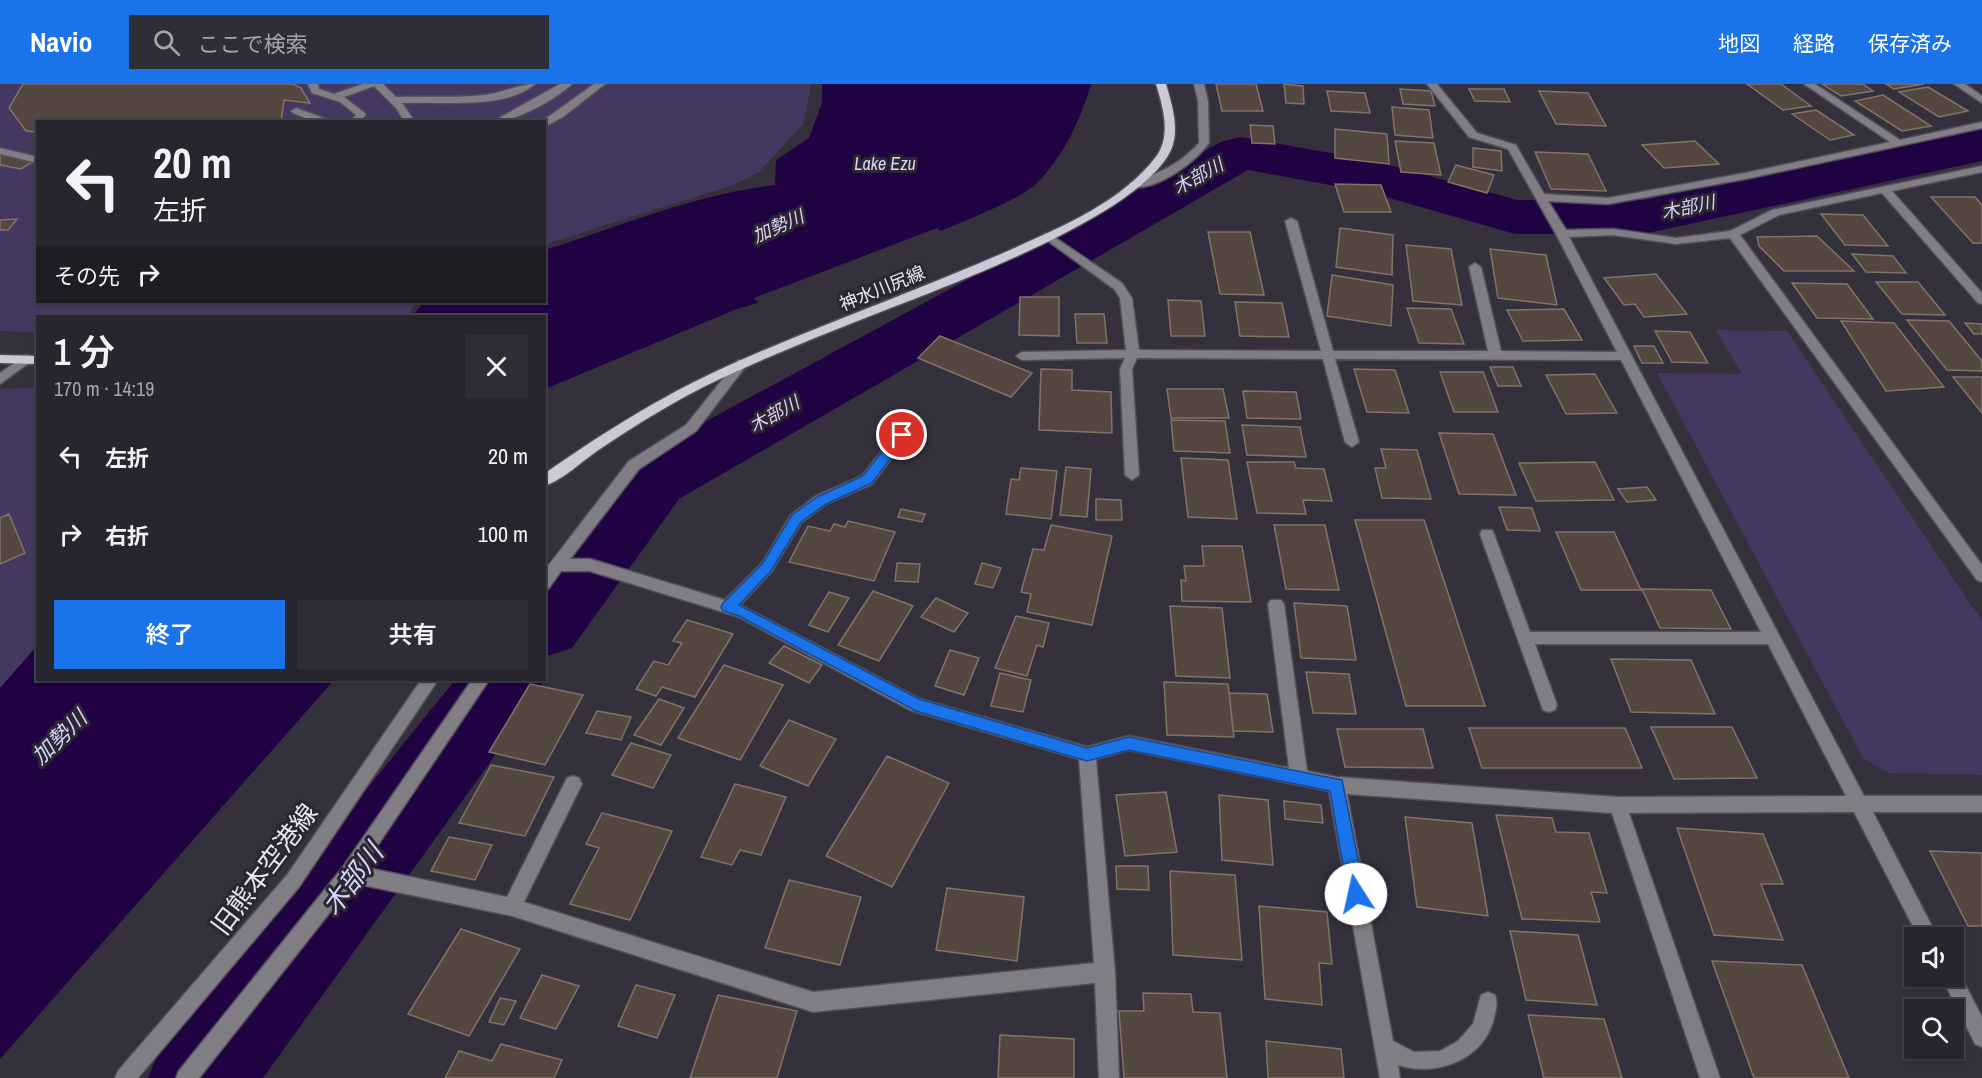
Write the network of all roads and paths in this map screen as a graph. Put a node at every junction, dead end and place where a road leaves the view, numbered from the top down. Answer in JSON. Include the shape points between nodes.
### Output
{"nodes":[{"id":1,"x":313,"y":84,"type":"edge"},
{"id":2,"x":372,"y":84,"type":"edge"},
{"id":3,"x":377,"y":84,"type":"edge"},
{"id":4,"x":530,"y":84,"type":"edge"},
{"id":5,"x":546,"y":84,"type":"edge"},
{"id":6,"x":600,"y":84,"type":"edge"},
{"id":7,"x":1161,"y":84,"type":"edge"},
{"id":8,"x":1199,"y":84,"type":"edge"},
{"id":9,"x":1432,"y":84,"type":"edge"},
{"id":10,"x":1809,"y":84,"type":"edge"},
{"id":11,"x":1959,"y":84,"type":"edge"},
{"id":12,"x":565,"y":86,"type":"edge"},
{"id":13,"x":332,"y":98,"type":"junction"},
{"id":14,"x":394,"y":100,"type":"junction"},
{"id":15,"x":1982,"y":100,"type":"edge"},
{"id":16,"x":297,"y":111,"type":"dead end"},
{"id":17,"x":320,"y":120,"type":"edge"},
{"id":18,"x":356,"y":120,"type":"edge"},
{"id":19,"x":409,"y":120,"type":"edge"},
{"id":20,"x":501,"y":120,"type":"edge"},
{"id":21,"x":546,"y":123,"type":"edge"},
{"id":22,"x":1982,"y":124,"type":"edge"},
{"id":23,"x":1897,"y":142,"type":"junction"},
{"id":24,"x":0,"y":151,"type":"edge"},
{"id":25,"x":36,"y":160,"type":"edge"},
{"id":26,"x":1982,"y":169,"type":"edge"},
{"id":27,"x":1134,"y":185,"type":"junction"},
{"id":28,"x":1885,"y":190,"type":"junction"},
{"id":29,"x":1540,"y":197,"type":"junction"},
{"id":30,"x":1291,"y":221,"type":"dead end"},
{"id":31,"x":1562,"y":234,"type":"junction"},
{"id":32,"x":1733,"y":234,"type":"junction"},
{"id":33,"x":1048,"y":236,"type":"junction"},
{"id":34,"x":1475,"y":267,"type":"dead end"},
{"id":35,"x":1982,"y":300,"type":"edge"},
{"id":36,"x":1133,"y":354,"type":"junction"},
{"id":37,"x":1328,"y":354,"type":"junction"},
{"id":38,"x":1495,"y":354,"type":"junction"},
{"id":39,"x":1022,"y":356,"type":"dead end"},
{"id":40,"x":1625,"y":356,"type":"junction"},
{"id":41,"x":0,"y":359,"type":"edge"},
{"id":42,"x":32,"y":359,"type":"edge"},
{"id":43,"x":742,"y":363,"type":"junction"},
{"id":44,"x":0,"y":380,"type":"edge"},
{"id":45,"x":902,"y":435,"type":"dead end"},
{"id":46,"x":1352,"y":442,"type":"dead end"},
{"id":47,"x":1132,"y":475,"type":"dead end"},
{"id":48,"x":546,"y":480,"type":"edge"},
{"id":49,"x":1487,"y":534,"type":"dead end"},
{"id":50,"x":557,"y":565,"type":"junction"},
{"id":51,"x":1982,"y":576,"type":"edge"},
{"id":52,"x":546,"y":581,"type":"edge"},
{"id":53,"x":1276,"y":604,"type":"dead end"},
{"id":54,"x":728,"y":607,"type":"junction"},
{"id":55,"x":1525,"y":638,"type":"junction"},
{"id":56,"x":1772,"y":638,"type":"junction"},
{"id":57,"x":429,"y":681,"type":"edge"},
{"id":58,"x":480,"y":681,"type":"edge"},
{"id":59,"x":1549,"y":705,"type":"dead end"},
{"id":60,"x":1087,"y":754,"type":"junction"},
{"id":61,"x":1299,"y":777,"type":"junction"},
{"id":62,"x":573,"y":784,"type":"dead end"},
{"id":63,"x":1337,"y":785,"type":"junction"},
{"id":64,"x":1982,"y":804,"type":"edge"},
{"id":65,"x":1618,"y":805,"type":"junction"},
{"id":66,"x":1858,"y":806,"type":"junction"},
{"id":67,"x":349,"y":873,"type":"junction"},
{"id":68,"x":512,"y":907,"type":"junction"},
{"id":69,"x":1923,"y":927,"type":"edge"},
{"id":70,"x":1106,"y":972,"type":"junction"},
{"id":71,"x":1956,"y":987,"type":"edge"},
{"id":72,"x":1488,"y":1002,"type":"dead end"},
{"id":73,"x":1982,"y":1037,"type":"edge"},
{"id":74,"x":1384,"y":1047,"type":"junction"},
{"id":75,"x":125,"y":1078,"type":"edge"},
{"id":76,"x":186,"y":1078,"type":"edge"},
{"id":77,"x":1109,"y":1078,"type":"edge"},
{"id":78,"x":1390,"y":1078,"type":"edge"},
{"id":79,"x":1710,"y":1078,"type":"edge"}],
"edges":[{"from":1,"to":13,"type":"street","via":[[315,91]]},
{"from":2,"to":13,"type":"street"},
{"from":3,"to":14,"type":"street"},
{"from":4,"to":14,"type":"street","via":[[523,90],[482,98]]},
{"from":5,"to":12,"type":"street"},
{"from":6,"to":21,"type":"street"},
{"from":7,"to":27,"type":"main road","name":"神水川尻線","via":[[1171,136],[1162,157]]},
{"from":8,"to":27,"type":"street","via":[[1204,143],[1187,163],[1164,176]]},
{"from":9,"to":29,"type":"street","via":[[1473,135],[1512,147]]},
{"from":10,"to":23,"type":"street"},
{"from":11,"to":15,"type":"street"},
{"from":12,"to":20,"type":"street"},
{"from":13,"to":18,"type":"street","via":[[343,100],[361,114]]},
{"from":14,"to":19,"type":"street"},
{"from":16,"to":17,"type":"street"},
{"from":22,"to":23,"type":"street"},
{"from":23,"to":29,"type":"street","via":[[1608,201]]},
{"from":24,"to":25,"type":"street"},
{"from":26,"to":28,"type":"street"},
{"from":27,"to":33,"type":"main road","name":"神水川尻線","via":[[1079,222]]},
{"from":28,"to":32,"type":"street","via":[[1776,212]]},
{"from":28,"to":35,"type":"street"},
{"from":29,"to":31,"type":"street"},
{"from":30,"to":37,"type":"street"},
{"from":31,"to":32,"type":"street","via":[[1613,232],[1676,240]]},
{"from":31,"to":40,"type":"street"},
{"from":32,"to":51,"type":"street"},
{"from":33,"to":36,"type":"street","via":[[1118,286],[1126,298]]},
{"from":33,"to":43,"type":"main road","name":"神水川尻線","via":[[989,264]]},
{"from":34,"to":38,"type":"street"},
{"from":36,"to":37,"type":"street"},
{"from":36,"to":39,"type":"street"},
{"from":36,"to":47,"type":"street","via":[[1126,369]]},
{"from":37,"to":38,"type":"street"},
{"from":37,"to":46,"type":"street"},
{"from":38,"to":40,"type":"street"},
{"from":40,"to":56,"type":"street"},
{"from":41,"to":42,"type":"main road"},
{"from":42,"to":44,"type":"street"},
{"from":43,"to":48,"type":"main road","name":"神水川尻線","via":[[664,402]]},
{"from":43,"to":50,"type":"street","via":[[691,428],[634,465]]},
{"from":45,"to":54,"type":"street","via":[[867,480],[822,501],[796,519],[766,567]]},
{"from":49,"to":55,"type":"street"},
{"from":50,"to":52,"type":"street"},
{"from":50,"to":54,"type":"street","via":[[590,565]]},
{"from":53,"to":61,"type":"street"},
{"from":54,"to":60,"type":"street","via":[[916,705]]},
{"from":55,"to":56,"type":"street"},
{"from":55,"to":59,"type":"street"},
{"from":56,"to":66,"type":"street"},
{"from":57,"to":75,"type":"street","name":"旧熊本空港線","via":[[293,881]]},
{"from":58,"to":67,"type":"street"},
{"from":60,"to":61,"type":"street","via":[[1129,743]]},
{"from":60,"to":70,"type":"street"},
{"from":61,"to":63,"type":"street"},
{"from":62,"to":68,"type":"street"},
{"from":63,"to":65,"type":"street"},
{"from":63,"to":74,"type":"street"},
{"from":64,"to":66,"type":"street"},
{"from":65,"to":66,"type":"street"},
{"from":65,"to":79,"type":"street"},
{"from":66,"to":69,"type":"street"},
{"from":67,"to":68,"type":"street"},
{"from":67,"to":76,"type":"street"},
{"from":68,"to":70,"type":"street","via":[[813,1002]]},
{"from":70,"to":77,"type":"street"},
{"from":71,"to":73,"type":"street"},
{"from":72,"to":74,"type":"street","via":[[1482,1029],[1465,1048],[1443,1061],[1413,1062]]},
{"from":74,"to":78,"type":"street"}]}
